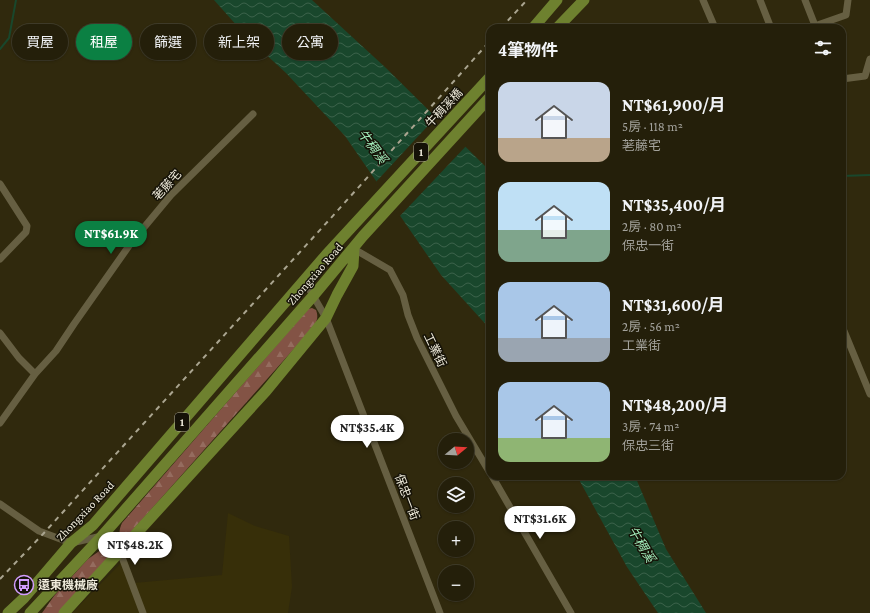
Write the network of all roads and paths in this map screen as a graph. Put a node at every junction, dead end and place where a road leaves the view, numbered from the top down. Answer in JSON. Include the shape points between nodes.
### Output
{"nodes":[{"id":1,"x":557,"y":0,"type":"edge"},
{"id":2,"x":584,"y":0,"type":"edge"},
{"id":3,"x":703,"y":0,"type":"edge"},
{"id":4,"x":760,"y":0,"type":"edge"},
{"id":5,"x":805,"y":0,"type":"edge"},
{"id":6,"x":848,"y":0,"type":"edge"},
{"id":7,"x":536,"y":24,"type":"edge"},
{"id":8,"x":561,"y":24,"type":"edge"},
{"id":9,"x":713,"y":24,"type":"edge"},
{"id":10,"x":769,"y":24,"type":"edge"},
{"id":11,"x":812,"y":24,"type":"edge"},
{"id":12,"x":821,"y":24,"type":"edge"},
{"id":13,"x":870,"y":59,"type":"edge"},
{"id":14,"x":846,"y":78,"type":"edge"},
{"id":15,"x":486,"y":81,"type":"edge"},
{"id":16,"x":486,"y":101,"type":"edge"},
{"id":17,"x":253,"y":114,"type":"dead end"},
{"id":18,"x":0,"y":184,"type":"edge"},
{"id":19,"x":352,"y":227,"type":"joint"},
{"id":20,"x":354,"y":248,"type":"junction"},
{"id":21,"x":0,"y":259,"type":"edge"},
{"id":22,"x":304,"y":280,"type":"junction"},
{"id":23,"x":314,"y":295,"type":"junction"},
{"id":24,"x":326,"y":318,"type":"junction"},
{"id":25,"x":0,"y":333,"type":"edge"},
{"id":26,"x":846,"y":336,"type":"edge"},
{"id":27,"x":35,"y":374,"type":"junction"},
{"id":28,"x":870,"y":394,"type":"edge"},
{"id":29,"x":0,"y":423,"type":"edge"},
{"id":30,"x":486,"y":465,"type":"edge"},
{"id":31,"x":494,"y":480,"type":"edge"},
{"id":32,"x":0,"y":504,"type":"edge"},
{"id":33,"x":102,"y":536,"type":"junction"},
{"id":34,"x":71,"y":543,"type":"junction"},
{"id":35,"x":120,"y":552,"type":"junction"},
{"id":36,"x":8,"y":613,"type":"edge"},
{"id":37,"x":30,"y":613,"type":"edge"},
{"id":38,"x":64,"y":613,"type":"edge"},
{"id":39,"x":143,"y":613,"type":"edge"},
{"id":40,"x":440,"y":613,"type":"edge"},
{"id":41,"x":571,"y":613,"type":"edge"}],
"edges":[{"from":1,"to":7,"type":"main road"},
{"from":2,"to":8,"type":"main road"},
{"from":3,"to":9,"type":"street"},
{"from":4,"to":10,"type":"street"},
{"from":5,"to":11,"type":"street"},
{"from":6,"to":12,"type":"street","via":[[846,15]]},
{"from":13,"to":14,"type":"street","via":[[865,76]]},
{"from":15,"to":19,"type":"main road","name":"牛稠溪橋","number":"1"},
{"from":16,"to":20,"type":"main road","number":"1"},
{"from":17,"to":27,"type":"street","name":"荖藤宅","via":[[170,195],[131,243],[56,351]]},
{"from":18,"to":21,"type":"street","via":[[27,226],[26,232]]},
{"from":19,"to":22,"type":"main road","name":"Zhongxiao Road","number":"1"},
{"from":20,"to":23,"type":"main road","name":"Zhongxiao Road","number":"1"},
{"from":20,"to":24,"type":"main road","name":"Zhongxiao Road","via":[[353,266]]},
{"from":20,"to":30,"type":"street","name":"工業街","via":[[390,270],[403,295],[417,338],[456,416]]},
{"from":22,"to":23,"type":"street","name":"保忠一街"},
{"from":22,"to":34,"type":"main road","name":"Zhongxiao Road","number":"1","via":[[93,525]]},
{"from":23,"to":24,"type":"street","name":"保忠一街"},
{"from":23,"to":33,"type":"main road","name":"Zhongxiao Road","number":"1"},
{"from":24,"to":35,"type":"main road","name":"Zhongxiao Road","via":[[266,391]]},
{"from":24,"to":40,"type":"street","name":"保忠一街"},
{"from":25,"to":27,"type":"street"},
{"from":26,"to":28,"type":"street"},
{"from":27,"to":29,"type":"street","name":"荖藤宅"},
{"from":31,"to":41,"type":"street"},
{"from":32,"to":34,"type":"street","via":[[39,531]]},
{"from":33,"to":34,"type":"street"},
{"from":33,"to":35,"type":"street"},
{"from":33,"to":37,"type":"main road","name":"Zhongxiao Road","number":"1"},
{"from":34,"to":36,"type":"main road","name":"Zhongxiao Road","number":"1"},
{"from":35,"to":38,"type":"main road","name":"Zhongxiao Road"},
{"from":35,"to":39,"type":"street"}]}
